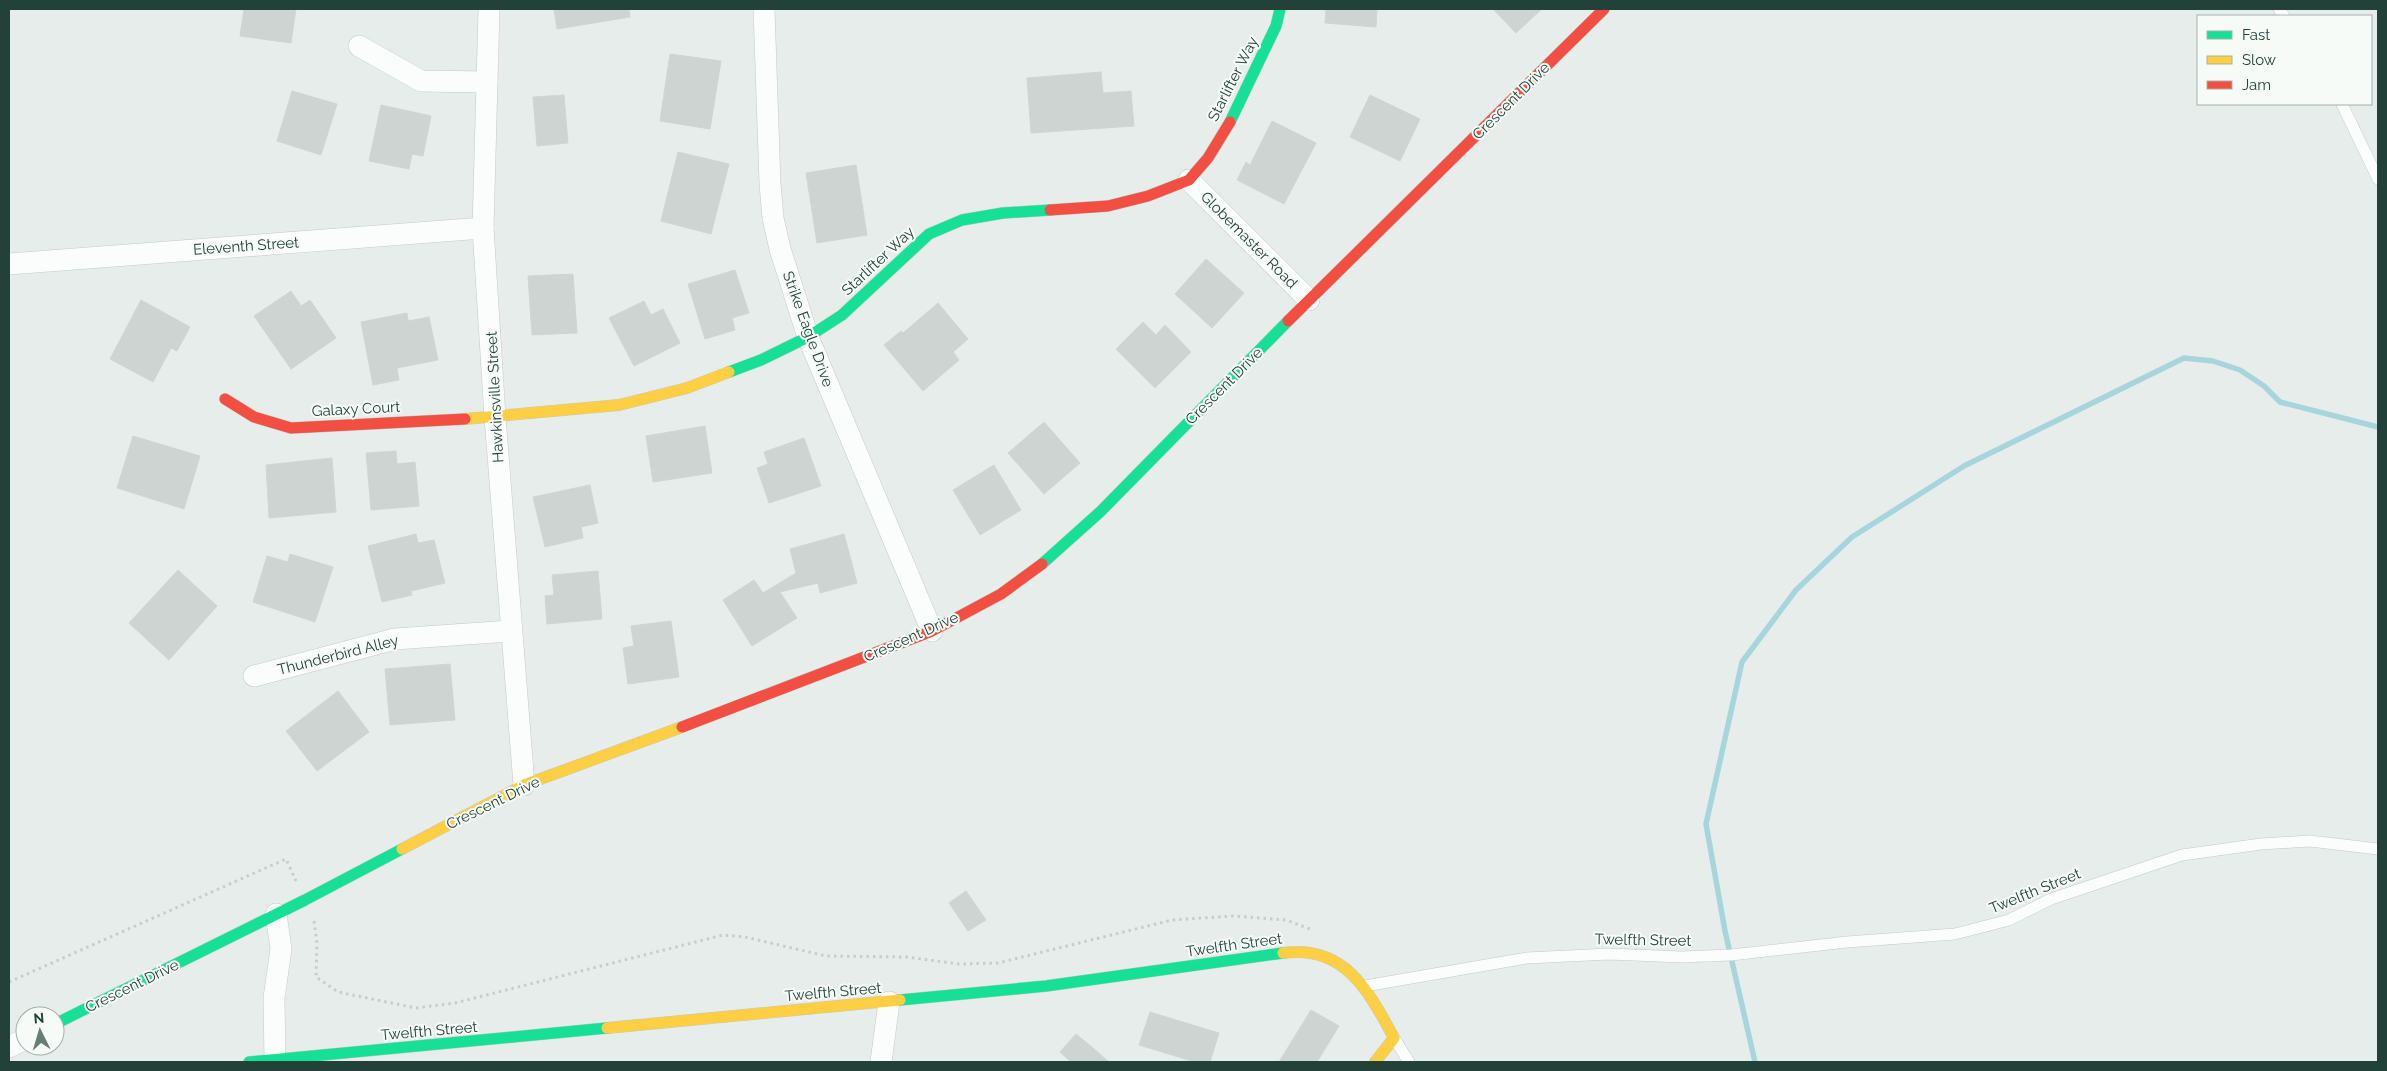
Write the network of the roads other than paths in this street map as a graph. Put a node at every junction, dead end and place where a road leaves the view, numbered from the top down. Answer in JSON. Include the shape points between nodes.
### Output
{"nodes":[{"id":1,"x":489,"y":9,"type":"edge"},
{"id":2,"x":764,"y":9,"type":"edge"},
{"id":3,"x":1280,"y":9,"type":"edge"},
{"id":4,"x":1604,"y":9,"type":"edge"},
{"id":5,"x":359,"y":46,"type":"dead end"},
{"id":6,"x":487,"y":82,"type":"junction"},
{"id":7,"x":2342,"y":105,"type":"edge"},
{"id":8,"x":2378,"y":179,"type":"edge"},
{"id":9,"x":1189,"y":180,"type":"junction"},
{"id":10,"x":483,"y":228,"type":"junction"},
{"id":11,"x":9,"y":264,"type":"edge"},
{"id":12,"x":1309,"y":300,"type":"junction"},
{"id":13,"x":808,"y":337,"type":"junction"},
{"id":14,"x":225,"y":399,"type":"dead end"},
{"id":15,"x":495,"y":416,"type":"junction"},
{"id":16,"x":511,"y":630,"type":"junction"},
{"id":17,"x":932,"y":631,"type":"junction"},
{"id":18,"x":254,"y":676,"type":"dead end"},
{"id":19,"x":524,"y":785,"type":"junction"},
{"id":20,"x":2378,"y":849,"type":"edge"},
{"id":21,"x":276,"y":914,"type":"junction"},
{"id":22,"x":1365,"y":986,"type":"junction"},
{"id":23,"x":890,"y":1002,"type":"junction"},
{"id":24,"x":65,"y":1019,"type":"edge"},
{"id":25,"x":1394,"y":1038,"type":"junction"},
{"id":26,"x":275,"y":1061,"type":"edge"},
{"id":27,"x":249,"y":1062,"type":"edge"},
{"id":28,"x":881,"y":1062,"type":"edge"},
{"id":29,"x":1375,"y":1062,"type":"edge"},
{"id":30,"x":1408,"y":1062,"type":"edge"}],
"edges":[{"from":1,"to":6,"type":"street","name":"Hawkinsville Street"},
{"from":2,"to":13,"type":"street","name":"Strike Eagle Drive","via":[[773,218]]},
{"from":3,"to":9,"type":"street","name":"Starlifter Way","via":[[1276,26],[1238,109],[1208,158]]},
{"from":4,"to":12,"type":"street","name":"Crescent Drive"},
{"from":5,"to":6,"type":"street","via":[[422,81]]},
{"from":6,"to":10,"type":"street","name":"Hawkinsville Street"},
{"from":7,"to":8,"type":"lane"},
{"from":9,"to":12,"type":"street","name":"Globemaster Road"},
{"from":9,"to":13,"type":"street","name":"Starlifter Way","via":[[1148,196],[1108,206],[1003,213],[962,220],[929,234],[842,315]]},
{"from":10,"to":11,"type":"street","name":"Eleventh Street"},
{"from":10,"to":15,"type":"street","name":"Hawkinsville Street"},
{"from":12,"to":17,"type":"street","name":"Crescent Drive","via":[[1100,512],[1046,561],[1001,594]]},
{"from":13,"to":15,"type":"street","name":"Starlifter Way","via":[[761,360],[687,388],[620,405]]},
{"from":13,"to":17,"type":"street","name":"Strike Eagle Drive"},
{"from":14,"to":15,"type":"street","name":"Galaxy Court","via":[[254,417],[291,428]]},
{"from":15,"to":16,"type":"street","name":"Hawkinsville Street"},
{"from":16,"to":18,"type":"street","name":"Thunderbird Alley","via":[[396,639]]},
{"from":16,"to":19,"type":"street","name":"Hawkinsville Street"},
{"from":17,"to":19,"type":"street","name":"Crescent Drive"},
{"from":19,"to":21,"type":"street","name":"Crescent Drive"},
{"from":20,"to":22,"type":"lane","name":"Twelfth Street","via":[[2310,841],[2261,844],[2182,856],[2051,899],[2008,920],[1955,934],[1731,955],[1556,956],[1462,968]]},
{"from":21,"to":24,"type":"street","name":"Crescent Drive"},
{"from":21,"to":26,"type":"street","via":[[281,949],[274,998]]},
{"from":22,"to":23,"type":"street","name":"Twelfth Street","via":[[1350,971],[1324,956],[1288,952],[1046,986]]},
{"from":22,"to":25,"type":"street"},
{"from":23,"to":26,"type":"street","name":"Twelfth Street"},
{"from":23,"to":28,"type":"street"},
{"from":25,"to":29,"type":"street"},
{"from":25,"to":30,"type":"lane"},
{"from":26,"to":27,"type":"street","name":"Twelfth Street"}]}
